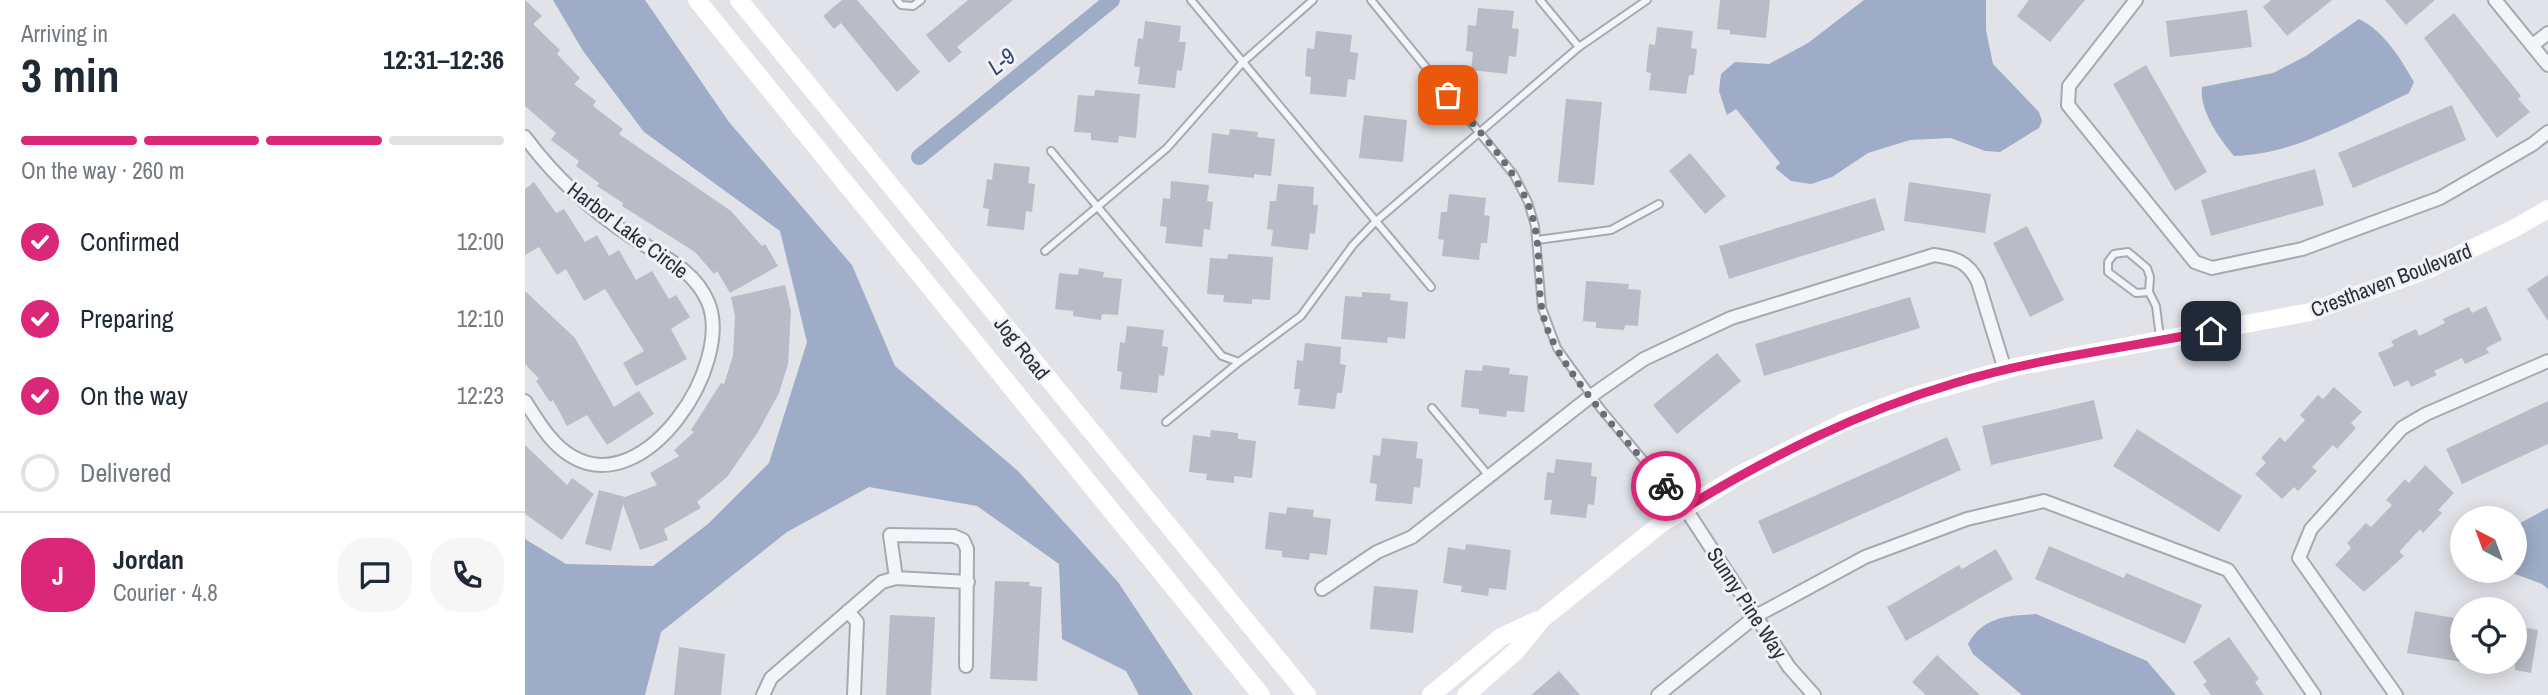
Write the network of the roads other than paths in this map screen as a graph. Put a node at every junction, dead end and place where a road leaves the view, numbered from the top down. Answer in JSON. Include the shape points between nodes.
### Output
{"nodes":[{"id":1,"x":697,"y":0,"type":"edge"},
{"id":2,"x":739,"y":0,"type":"edge"},
{"id":3,"x":897,"y":0,"type":"edge"},
{"id":4,"x":921,"y":0,"type":"edge"},
{"id":5,"x":1191,"y":0,"type":"edge"},
{"id":6,"x":1313,"y":0,"type":"edge"},
{"id":7,"x":1371,"y":0,"type":"edge"},
{"id":8,"x":1540,"y":0,"type":"edge"},
{"id":9,"x":1647,"y":0,"type":"edge"},
{"id":10,"x":2136,"y":0,"type":"edge"},
{"id":11,"x":2495,"y":0,"type":"edge"},
{"id":12,"x":2548,"y":33,"type":"edge"},
{"id":13,"x":2533,"y":45,"type":"junction"},
{"id":14,"x":1579,"y":47,"type":"junction"},
{"id":15,"x":1243,"y":62,"type":"junction"},
{"id":16,"x":2548,"y":65,"type":"edge"},
{"id":17,"x":2548,"y":132,"type":"edge"},
{"id":18,"x":1479,"y":133,"type":"junction"},
{"id":19,"x":525,"y":137,"type":"edge"},
{"id":20,"x":1051,"y":151,"type":"dead end"},
{"id":21,"x":1660,"y":204,"type":"dead end"},
{"id":22,"x":2548,"y":208,"type":"edge"},
{"id":23,"x":1097,"y":209,"type":"junction"},
{"id":24,"x":1375,"y":222,"type":"junction"},
{"id":25,"x":1537,"y":240,"type":"junction"},
{"id":26,"x":1045,"y":251,"type":"dead end"},
{"id":27,"x":1431,"y":287,"type":"dead end"},
{"id":28,"x":2149,"y":292,"type":"junction"},
{"id":29,"x":2161,"y":341,"type":"junction"},
{"id":30,"x":2548,"y":361,"type":"edge"},
{"id":31,"x":1239,"y":362,"type":"junction"},
{"id":32,"x":1034,"y":363,"type":"junction"},
{"id":33,"x":2005,"y":370,"type":"junction"},
{"id":34,"x":1009,"y":384,"type":"junction"},
{"id":35,"x":1591,"y":396,"type":"junction"},
{"id":36,"x":525,"y":401,"type":"edge"},
{"id":37,"x":1432,"y":408,"type":"dead end"},
{"id":38,"x":1166,"y":422,"type":"dead end"},
{"id":39,"x":1489,"y":476,"type":"junction"},
{"id":40,"x":1685,"y":508,"type":"junction"},
{"id":41,"x":896,"y":578,"type":"junction"},
{"id":42,"x":968,"y":582,"type":"junction"},
{"id":43,"x":1322,"y":590,"type":"dead end"},
{"id":44,"x":848,"y":611,"type":"junction"},
{"id":45,"x":1756,"y":617,"type":"junction"},
{"id":46,"x":1542,"y":619,"type":"junction"},
{"id":47,"x":966,"y":666,"type":"dead end"},
{"id":48,"x":763,"y":695,"type":"edge"},
{"id":49,"x":853,"y":695,"type":"edge"},
{"id":50,"x":1261,"y":695,"type":"edge"},
{"id":51,"x":1307,"y":695,"type":"edge"},
{"id":52,"x":1431,"y":695,"type":"edge"},
{"id":53,"x":1466,"y":695,"type":"edge"},
{"id":54,"x":1658,"y":695,"type":"edge"},
{"id":55,"x":1814,"y":695,"type":"edge"},
{"id":56,"x":2314,"y":695,"type":"edge"},
{"id":57,"x":2396,"y":695,"type":"edge"},
{"id":58,"x":2402,"y":695,"type":"edge"}],
"edges":[{"from":1,"to":34,"type":"main road","name":"Jog Road"},
{"from":2,"to":32,"type":"main road","name":"Jog Road"},
{"from":3,"to":4,"type":"lane","via":[[913,6]]},
{"from":5,"to":15,"type":"lane"},
{"from":6,"to":15,"type":"lane"},
{"from":7,"to":18,"type":"lane"},
{"from":8,"to":14,"type":"lane"},
{"from":9,"to":14,"type":"lane"},
{"from":10,"to":17,"type":"street","via":[[2069,86],[2068,105],[2195,262],[2212,268],[2302,249],[2440,198]]},
{"from":11,"to":13,"type":"street"},
{"from":12,"to":13,"type":"street"},
{"from":13,"to":16,"type":"street"},
{"from":14,"to":18,"type":"lane"},
{"from":15,"to":23,"type":"lane","via":[[1167,148]]},
{"from":15,"to":24,"type":"lane"},
{"from":18,"to":24,"type":"lane"},
{"from":18,"to":25,"type":"lane","via":[[1523,190]]},
{"from":19,"to":36,"type":"street","name":"Harbor Lake Circle","via":[[594,209],[689,273],[707,300],[714,331],[709,363],[683,407],[656,443],[629,461],[595,465],[573,457],[555,443]]},
{"from":20,"to":23,"type":"lane"},
{"from":21,"to":25,"type":"lane","via":[[1611,230]]},
{"from":22,"to":29,"type":"main road","name":"Cresthaven Boulevard","via":[[2487,243],[2370,292],[2310,312]]},
{"from":23,"to":26,"type":"lane"},
{"from":23,"to":31,"type":"lane","via":[[1222,356]]},
{"from":24,"to":27,"type":"lane"},
{"from":24,"to":31,"type":"lane","via":[[1301,316]]},
{"from":25,"to":35,"type":"lane","via":[[1539,287],[1548,329]]},
{"from":28,"to":28,"type":"lane","via":[[2147,268],[2128,252],[2114,254],[2108,272],[2136,293]]},
{"from":28,"to":29,"type":"lane","via":[[2157,306]]},
{"from":29,"to":33,"type":"main road","name":"Cresthaven Boulevard"},
{"from":30,"to":57,"type":"street","via":[[2402,428],[2311,529],[2299,558]]},
{"from":31,"to":38,"type":"lane"},
{"from":32,"to":34,"type":"main road"},
{"from":32,"to":51,"type":"main road","name":"Jog Road"},
{"from":33,"to":35,"type":"street","via":[[1972,268],[1956,258],[1934,255],[1731,318],[1644,359]]},
{"from":33,"to":40,"type":"main road","name":"Cresthaven Boulevard","via":[[1844,422]]},
{"from":34,"to":50,"type":"main road","name":"Jog Road"},
{"from":35,"to":39,"type":"street"},
{"from":35,"to":40,"type":"lane"},
{"from":37,"to":39,"type":"lane"},
{"from":39,"to":43,"type":"street","via":[[1412,537],[1377,552]]},
{"from":40,"to":45,"type":"street","name":"Sunny Pine Way"},
{"from":40,"to":46,"type":"main road","name":"Cresthaven Boulevard"},
{"from":41,"to":42,"type":"street"},
{"from":41,"to":42,"type":"street","via":[[890,535],[954,536],[963,540],[967,549]]},
{"from":41,"to":44,"type":"street","via":[[883,582]]},
{"from":42,"to":47,"type":"street"},
{"from":44,"to":48,"type":"street","via":[[771,678]]},
{"from":44,"to":49,"type":"street","via":[[857,622]]},
{"from":45,"to":54,"type":"street"},
{"from":45,"to":55,"type":"street","name":"Sunny Pine Way"},
{"from":45,"to":56,"type":"street","via":[[1865,557],[1967,519],[2044,500],[2228,570]]},
{"from":46,"to":52,"type":"main road","name":"Cresthaven Boulevard","via":[[1501,637]]},
{"from":46,"to":53,"type":"main road","name":"Cresthaven Boulevard","via":[[1516,651]]},
{"from":57,"to":58,"type":"street"}]}
